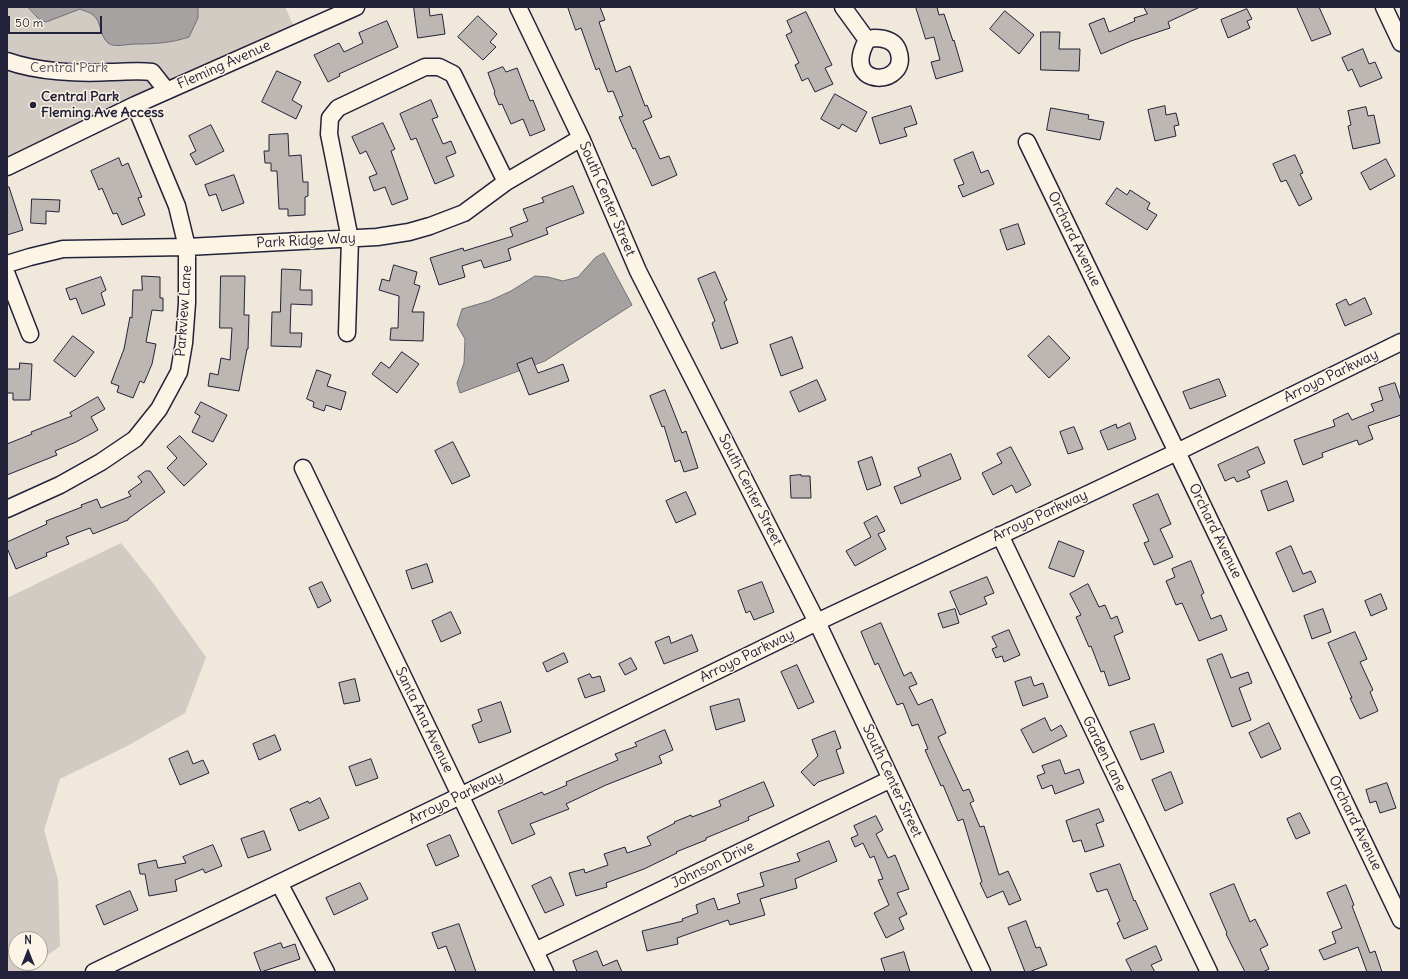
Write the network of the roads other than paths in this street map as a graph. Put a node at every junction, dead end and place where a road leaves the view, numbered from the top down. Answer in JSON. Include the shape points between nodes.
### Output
{"nodes":[{"id":1,"x":356,"y":7,"type":"edge"},
{"id":2,"x":518,"y":7,"type":"edge"},
{"id":3,"x":843,"y":7,"type":"edge"},
{"id":4,"x":1384,"y":7,"type":"edge"},
{"id":5,"x":867,"y":40,"type":"dead end"},
{"id":6,"x":1401,"y":43,"type":"edge"},
{"id":7,"x":7,"y":61,"type":"edge"},
{"id":8,"x":168,"y":91,"type":"junction"},
{"id":9,"x":135,"y":105,"type":"junction"},
{"id":10,"x":581,"y":138,"type":"junction"},
{"id":11,"x":1027,"y":142,"type":"dead end"},
{"id":12,"x":7,"y":167,"type":"edge"},
{"id":13,"x":506,"y":182,"type":"junction"},
{"id":14,"x":350,"y":239,"type":"junction"},
{"id":15,"x":187,"y":247,"type":"junction"},
{"id":16,"x":7,"y":264,"type":"edge"},
{"id":17,"x":7,"y":276,"type":"edge"},
{"id":18,"x":347,"y":333,"type":"dead end"},
{"id":19,"x":30,"y":334,"type":"dead end"},
{"id":20,"x":1401,"y":342,"type":"edge"},
{"id":21,"x":1177,"y":452,"type":"junction"},
{"id":22,"x":303,"y":468,"type":"dead end"},
{"id":23,"x":7,"y":510,"type":"edge"},
{"id":24,"x":1000,"y":535,"type":"junction"},
{"id":25,"x":817,"y":622,"type":"junction"},
{"id":26,"x":891,"y":779,"type":"junction"},
{"id":27,"x":460,"y":796,"type":"junction"},
{"id":28,"x":279,"y":883,"type":"junction"},
{"id":29,"x":1401,"y":920,"type":"edge"},
{"id":30,"x":535,"y":951,"type":"junction"},
{"id":31,"x":94,"y":972,"type":"edge"},
{"id":32,"x":326,"y":972,"type":"edge"},
{"id":33,"x":545,"y":972,"type":"edge"},
{"id":34,"x":982,"y":972,"type":"edge"},
{"id":35,"x":1209,"y":972,"type":"edge"}],
"edges":[{"from":1,"to":8,"type":"street","name":"Fleming Avenue"},
{"from":2,"to":10,"type":"street","name":"South Center Street"},
{"from":3,"to":5,"type":"street"},
{"from":4,"to":6,"type":"street"},
{"from":7,"to":8,"type":"street","via":[[58,71],[152,72]]},
{"from":8,"to":9,"type":"street","name":"Fleming Avenue"},
{"from":9,"to":12,"type":"street","name":"Fleming Avenue"},
{"from":9,"to":15,"type":"street","name":"Parkview Lane","via":[[177,206]]},
{"from":10,"to":13,"type":"street","name":"Park Ridge Way"},
{"from":10,"to":25,"type":"street","name":"South Center Street","via":[[638,271]]},
{"from":11,"to":21,"type":"street","name":"Orchard Avenue"},
{"from":13,"to":14,"type":"street","name":"Park Ridge Way","via":[[464,212],[430,226],[409,232]]},
{"from":13,"to":14,"type":"street","via":[[452,74],[439,67],[425,67],[338,108],[330,118],[329,134]]},
{"from":14,"to":15,"type":"street","name":"Park Ridge Way"},
{"from":14,"to":18,"type":"street"},
{"from":15,"to":16,"type":"street","name":"Park Ridge Way","via":[[63,249]]},
{"from":15,"to":23,"type":"street","name":"Parkview Lane","via":[[187,303],[179,372],[159,409],[135,439],[102,462]]},
{"from":17,"to":19,"type":"street"},
{"from":20,"to":21,"type":"street","name":"Arroyo Parkway"},
{"from":21,"to":24,"type":"street","name":"Arroyo Parkway"},
{"from":21,"to":29,"type":"street","name":"Orchard Avenue"},
{"from":22,"to":27,"type":"street","name":"Santa Ana Avenue"},
{"from":24,"to":25,"type":"street","name":"Arroyo Parkway"},
{"from":24,"to":35,"type":"street","name":"Garden Lane"},
{"from":25,"to":26,"type":"street","name":"South Center Street"},
{"from":25,"to":27,"type":"street","name":"Arroyo Parkway"},
{"from":26,"to":30,"type":"street","name":"Johnson Drive"},
{"from":26,"to":34,"type":"street","name":"South Center Street"},
{"from":27,"to":28,"type":"street","name":"Arroyo Parkway"},
{"from":27,"to":30,"type":"street","name":"Santa Ana Avenue"},
{"from":28,"to":31,"type":"street","name":"Arroyo Parkway"},
{"from":28,"to":32,"type":"street"},
{"from":30,"to":33,"type":"street","name":"Santa Ana Avenue"}]}
